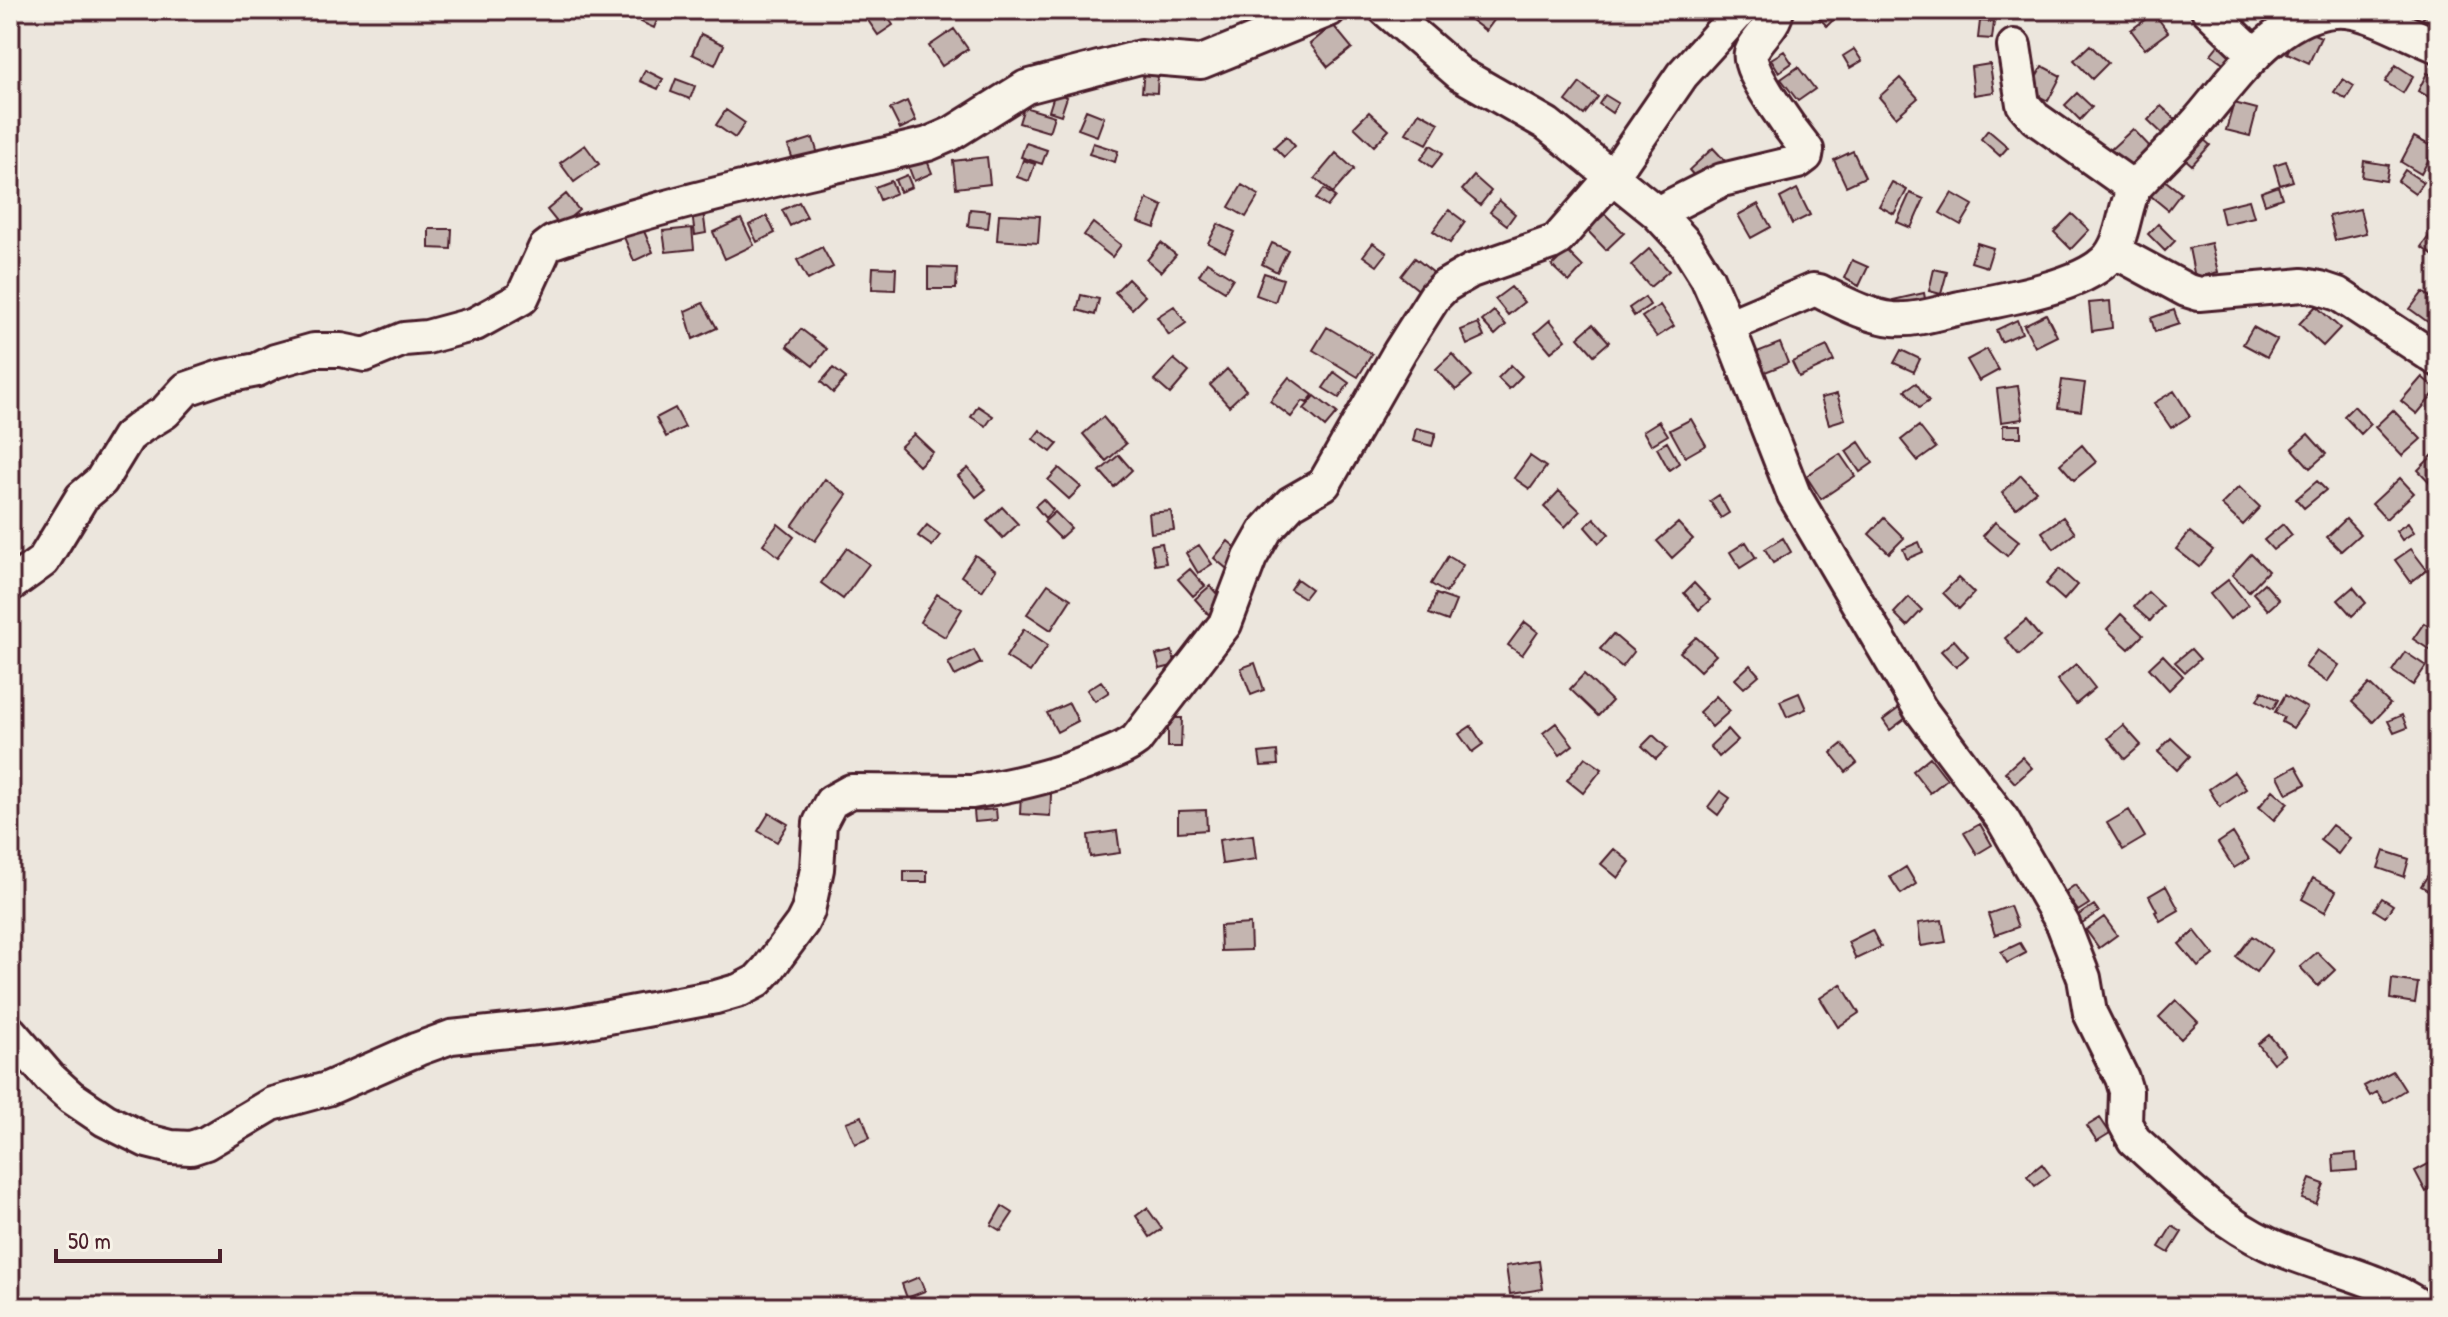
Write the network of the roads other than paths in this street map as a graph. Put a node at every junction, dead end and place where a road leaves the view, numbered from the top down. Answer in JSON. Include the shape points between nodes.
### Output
{"nodes":[{"id":1,"x":1329,"y":10,"type":"edge"},
{"id":2,"x":1386,"y":10,"type":"edge"},
{"id":3,"x":1777,"y":10,"type":"edge"},
{"id":4,"x":2208,"y":10,"type":"edge"},
{"id":5,"x":2357,"y":11,"type":"edge"},
{"id":6,"x":1731,"y":13,"type":"edge"},
{"id":7,"x":2014,"y":46,"type":"dead end"},
{"id":8,"x":2438,"y":46,"type":"edge"},
{"id":9,"x":2255,"y":55,"type":"junction"},
{"id":10,"x":1612,"y":177,"type":"junction"},
{"id":11,"x":2134,"y":188,"type":"junction"},
{"id":12,"x":1657,"y":213,"type":"junction"},
{"id":13,"x":2114,"y":251,"type":"junction"},
{"id":14,"x":1728,"y":326,"type":"junction"},
{"id":15,"x":2438,"y":360,"type":"edge"},
{"id":16,"x":10,"y":585,"type":"edge"},
{"id":17,"x":10,"y":1032,"type":"edge"},
{"id":18,"x":2421,"y":1307,"type":"edge"}],
"edges":[{"from":1,"to":16,"type":"street","via":[[1201,62],[1140,57],[1026,87],[928,144],[710,194],[553,242],[545,248],[522,298],[475,324],[404,339],[365,355],[314,350],[186,389],[165,412],[128,437],[105,476],[82,497],[43,561]]},
{"from":2,"to":10,"type":"street","via":[[1460,74],[1547,124]]},
{"from":3,"to":12,"type":"street","via":[[1751,52],[1751,62],[1806,156],[1722,180]]},
{"from":4,"to":9,"type":"street"},
{"from":5,"to":8,"type":"street"},
{"from":5,"to":9,"type":"street","via":[[2321,11],[2293,24]]},
{"from":6,"to":10,"type":"street"},
{"from":7,"to":11,"type":"street","via":[[2023,104]]},
{"from":9,"to":11,"type":"street"},
{"from":10,"to":12,"type":"street"},
{"from":10,"to":17,"type":"street","via":[[1558,239],[1471,271],[1435,296],[1324,484],[1291,503],[1266,530],[1225,624],[1136,740],[1063,772],[987,790],[851,791],[831,802],[820,823],[808,911],[757,981],[716,997],[565,1025],[451,1037],[327,1089],[272,1104],[191,1148],[147,1141],[105,1120],[50,1078]]},
{"from":11,"to":13,"type":"street"},
{"from":12,"to":14,"type":"street","via":[[1707,278]]},
{"from":13,"to":14,"type":"street","via":[[2095,269],[2055,286],[1920,317],[1894,319],[1813,290]]},
{"from":13,"to":15,"type":"street","via":[[2199,294],[2303,285],[2329,291]]},
{"from":14,"to":18,"type":"street","via":[[1794,495],[1920,709],[2003,820],[2063,924],[2084,978],[2090,1013],[2126,1091],[2128,1132],[2229,1223],[2270,1245],[2382,1285]]}]}
